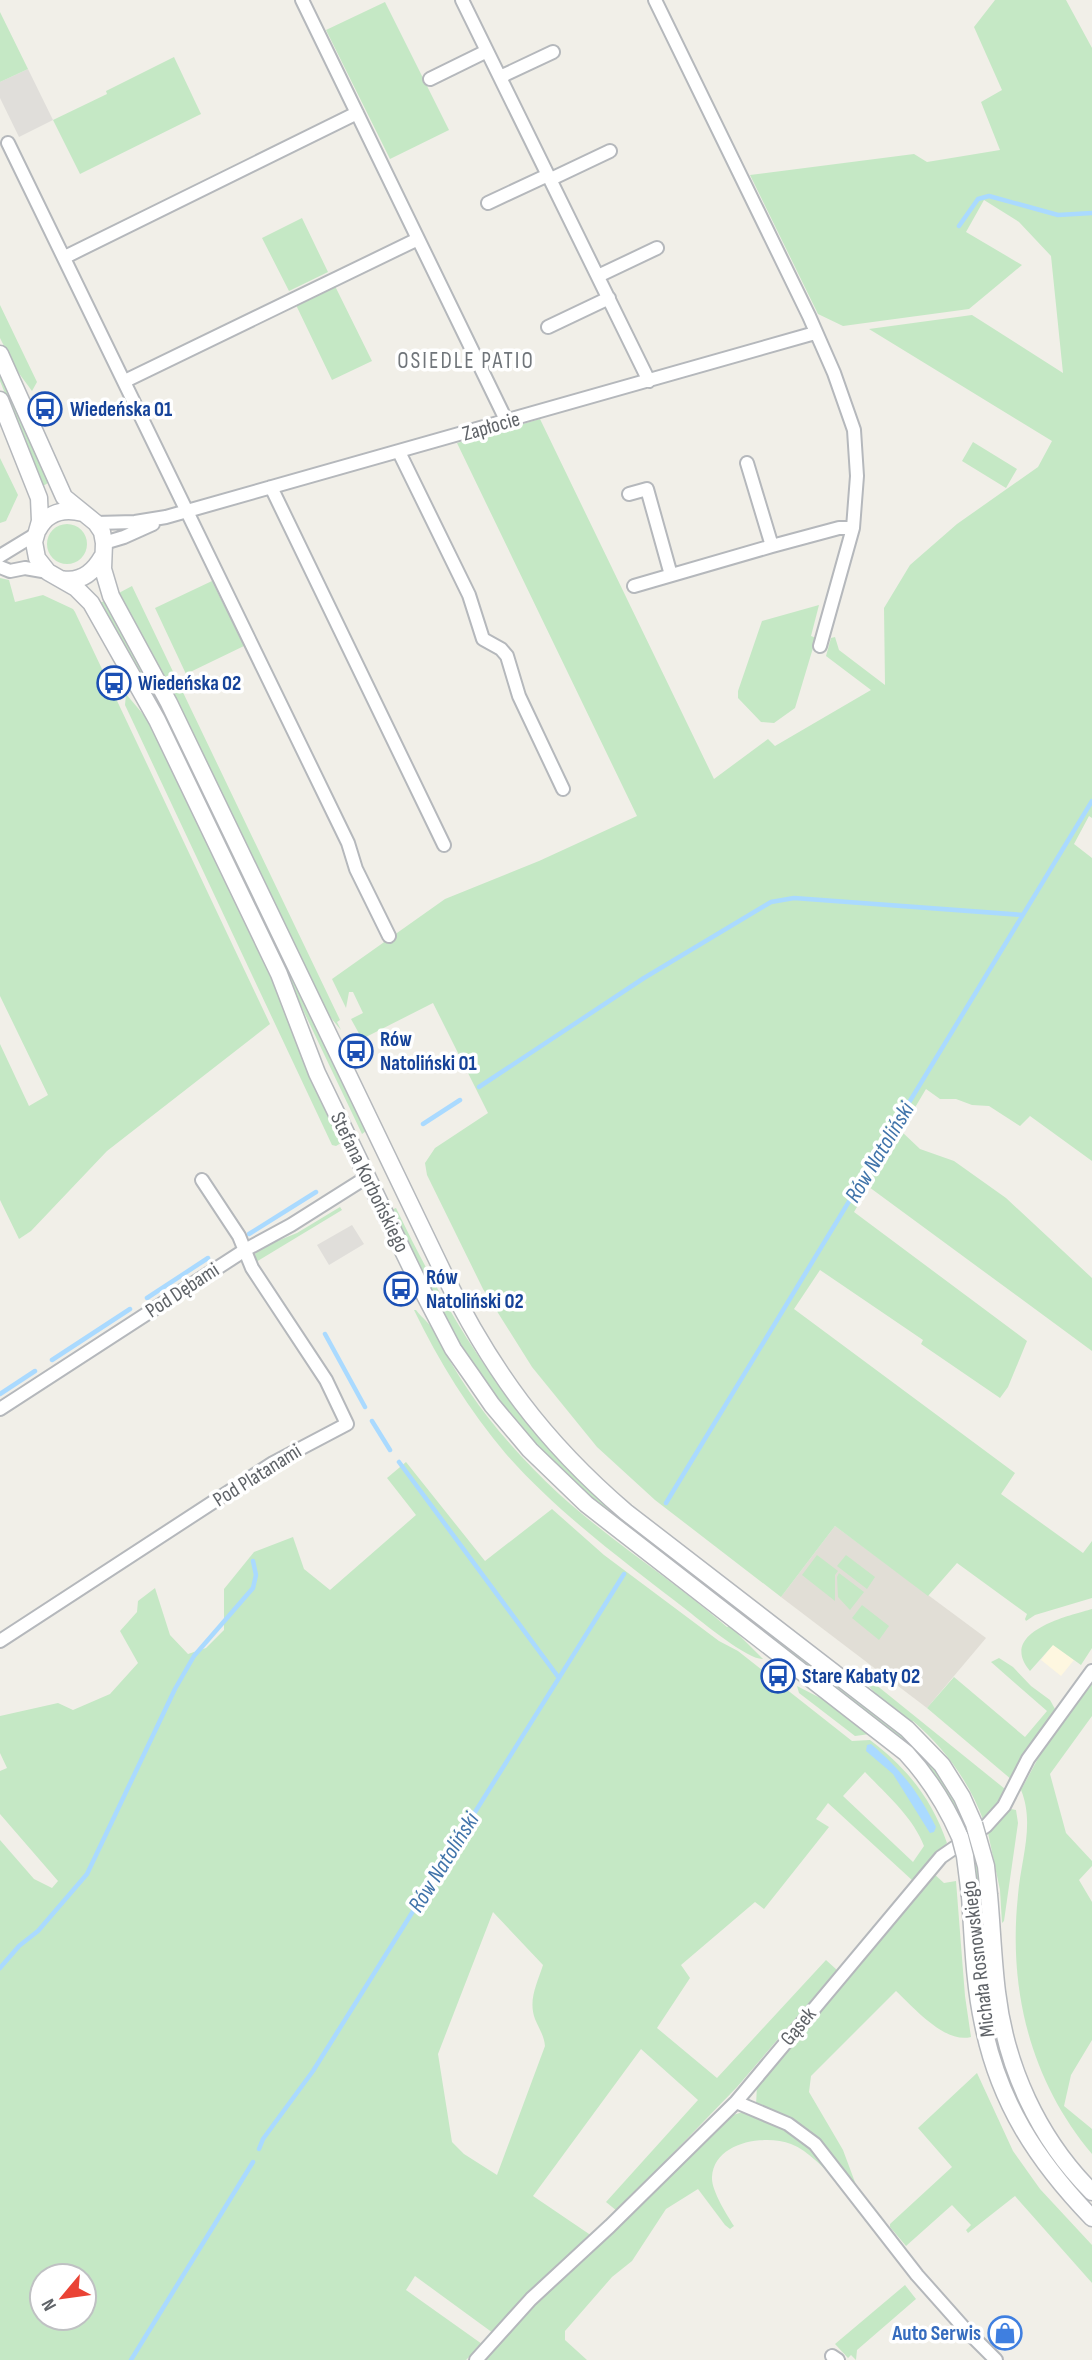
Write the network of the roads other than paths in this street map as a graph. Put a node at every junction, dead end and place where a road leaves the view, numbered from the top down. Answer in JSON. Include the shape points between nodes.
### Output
{"nodes":[{"id":1,"x":302,"y":0,"type":"edge"},
{"id":2,"x":462,"y":0,"type":"edge"},
{"id":3,"x":655,"y":0,"type":"edge"},
{"id":4,"x":487,"y":51,"type":"junction"},
{"id":5,"x":553,"y":52,"type":"dead end"},
{"id":6,"x":500,"y":78,"type":"junction"},
{"id":7,"x":430,"y":79,"type":"dead end"},
{"id":8,"x":357,"y":113,"type":"junction"},
{"id":9,"x":8,"y":143,"type":"dead end"},
{"id":10,"x":610,"y":151,"type":"dead end"},
{"id":11,"x":549,"y":177,"type":"junction"},
{"id":12,"x":488,"y":204,"type":"dead end"},
{"id":13,"x":418,"y":239,"type":"junction"},
{"id":14,"x":657,"y":248,"type":"dead end"},
{"id":15,"x":65,"y":257,"type":"junction"},
{"id":16,"x":598,"y":276,"type":"junction"},
{"id":17,"x":609,"y":298,"type":"junction"},
{"id":18,"x":548,"y":327,"type":"dead end"},
{"id":19,"x":816,"y":333,"type":"junction"},
{"id":20,"x":0,"y":354,"type":"edge"},
{"id":21,"x":125,"y":381,"type":"junction"},
{"id":22,"x":649,"y":381,"type":"junction"},
{"id":23,"x":0,"y":400,"type":"edge"},
{"id":24,"x":507,"y":422,"type":"junction"},
{"id":25,"x":399,"y":452,"type":"junction"},
{"id":26,"x":747,"y":463,"type":"dead end"},
{"id":27,"x":271,"y":487,"type":"junction"},
{"id":28,"x":629,"y":494,"type":"dead end"},
{"id":29,"x":188,"y":512,"type":"junction"},
{"id":30,"x":166,"y":517,"type":"junction"},
{"id":31,"x":89,"y":518,"type":"junction"},
{"id":32,"x":853,"y":528,"type":"junction"},
{"id":33,"x":36,"y":534,"type":"junction"},
{"id":34,"x":772,"y":546,"type":"junction"},
{"id":35,"x":103,"y":550,"type":"junction"},
{"id":36,"x":0,"y":556,"type":"edge"},
{"id":37,"x":0,"y":568,"type":"edge"},
{"id":38,"x":51,"y":575,"type":"junction"},
{"id":39,"x":671,"y":575,"type":"junction"},
{"id":40,"x":634,"y":586,"type":"dead end"},
{"id":41,"x":820,"y":646,"type":"dead end"},
{"id":42,"x":563,"y":789,"type":"dead end"},
{"id":43,"x":444,"y":845,"type":"dead end"},
{"id":44,"x":389,"y":936,"type":"dead end"},
{"id":45,"x":391,"y":1163,"type":"junction"},
{"id":46,"x":367,"y":1177,"type":"junction"},
{"id":47,"x":202,"y":1180,"type":"dead end"},
{"id":48,"x":245,"y":1250,"type":"junction"},
{"id":49,"x":0,"y":1409,"type":"edge"},
{"id":50,"x":0,"y":1641,"type":"edge"},
{"id":51,"x":1092,"y":1671,"type":"edge"},
{"id":52,"x":974,"y":1824,"type":"joint"},
{"id":53,"x":960,"y":1837,"type":"joint"},
{"id":54,"x":736,"y":2102,"type":"junction"},
{"id":55,"x":1092,"y":2192,"type":"edge"},
{"id":56,"x":1092,"y":2218,"type":"edge"},
{"id":57,"x":476,"y":2360,"type":"edge"},
{"id":58,"x":996,"y":2360,"type":"edge"}],
"edges":[{"from":1,"to":8,"type":"street"},
{"from":2,"to":4,"type":"street"},
{"from":3,"to":19,"type":"street"},
{"from":4,"to":6,"type":"street"},
{"from":4,"to":7,"type":"street"},
{"from":5,"to":6,"type":"street"},
{"from":6,"to":11,"type":"street"},
{"from":8,"to":13,"type":"street"},
{"from":8,"to":15,"type":"street"},
{"from":9,"to":15,"type":"street"},
{"from":10,"to":11,"type":"street"},
{"from":11,"to":12,"type":"street"},
{"from":11,"to":16,"type":"street"},
{"from":13,"to":21,"type":"street"},
{"from":13,"to":24,"type":"street"},
{"from":14,"to":16,"type":"street"},
{"from":15,"to":21,"type":"street"},
{"from":16,"to":17,"type":"street"},
{"from":17,"to":18,"type":"street"},
{"from":17,"to":22,"type":"street"},
{"from":19,"to":22,"type":"street","name":"Zapłocie"},
{"from":19,"to":32,"type":"street","via":[[854,430]]},
{"from":20,"to":31,"type":"street","name":"Stefana Korbońskiego","via":[[60,489]]},
{"from":21,"to":29,"type":"street"},
{"from":22,"to":24,"type":"street","name":"Zapłocie"},
{"from":23,"to":33,"type":"street","via":[[39,498]]},
{"from":24,"to":25,"type":"street","name":"Zapłocie"},
{"from":25,"to":27,"type":"street","name":"Zapłocie"},
{"from":25,"to":42,"type":"street","via":[[469,595],[483,639],[507,656],[522,703]]},
{"from":26,"to":34,"type":"street"},
{"from":27,"to":29,"type":"street","name":"Zapłocie"},
{"from":27,"to":43,"type":"street"},
{"from":28,"to":39,"type":"street","via":[[647,489]]},
{"from":29,"to":30,"type":"street","name":"Zapłocie"},
{"from":29,"to":44,"type":"street"},
{"from":30,"to":31,"type":"street","name":"Zapłocie","via":[[135,522]]},
{"from":30,"to":35,"type":"street","name":"Zapłocie"},
{"from":31,"to":33,"type":"street","via":[[64,510],[54,513]]},
{"from":31,"to":35,"type":"street","name":"Stefana Korbońskiego"},
{"from":32,"to":34,"type":"street"},
{"from":32,"to":41,"type":"street"},
{"from":33,"to":36,"type":"street"},
{"from":33,"to":38,"type":"street","via":[[37,558]]},
{"from":34,"to":39,"type":"street"},
{"from":35,"to":38,"type":"street","via":[[97,566],[78,579]]},
{"from":35,"to":45,"type":"street","name":"Stefana Korbońskiego","via":[[105,582],[111,596],[169,703]]},
{"from":37,"to":38,"type":"street"},
{"from":38,"to":46,"type":"street","name":"Stefana Korbońskiego","via":[[91,603],[157,720],[278,974],[317,1073]]},
{"from":39,"to":40,"type":"street"},
{"from":45,"to":46,"type":"street"},
{"from":45,"to":52,"type":"street","name":"Stefana Korbońskiego","via":[[476,1336],[514,1395],[571,1462],[626,1512],[907,1729],[956,1786]]},
{"from":46,"to":48,"type":"street","name":"Pod Dębami"},
{"from":46,"to":53,"type":"street","name":"Stefana Korbońskiego","via":[[453,1349],[530,1450],[617,1529],[906,1753],[940,1795]]},
{"from":47,"to":48,"type":"street"},
{"from":48,"to":49,"type":"street","name":"Pod Dębami"},
{"from":48,"to":50,"type":"street","name":"Pod Platanami","via":[[348,1424],[273,1463]]},
{"from":51,"to":54,"type":"street","name":"Gąsek","via":[[1028,1759],[1004,1806],[986,1826],[941,1857]]},
{"from":52,"to":55,"type":"street","name":"Michała Rosnowskiego","bridge":true,"via":[[986,1866],[996,1991],[1011,2060],[1048,2137]]},
{"from":53,"to":56,"type":"street","name":"Michała Rosnowskiego","bridge":true,"via":[[981,2013],[1001,2086],[1042,2162]]},
{"from":54,"to":57,"type":"street","name":"Gąsek","via":[[531,2299]]},
{"from":54,"to":58,"type":"street","via":[[788,2124],[816,2144],[917,2275]]}]}
